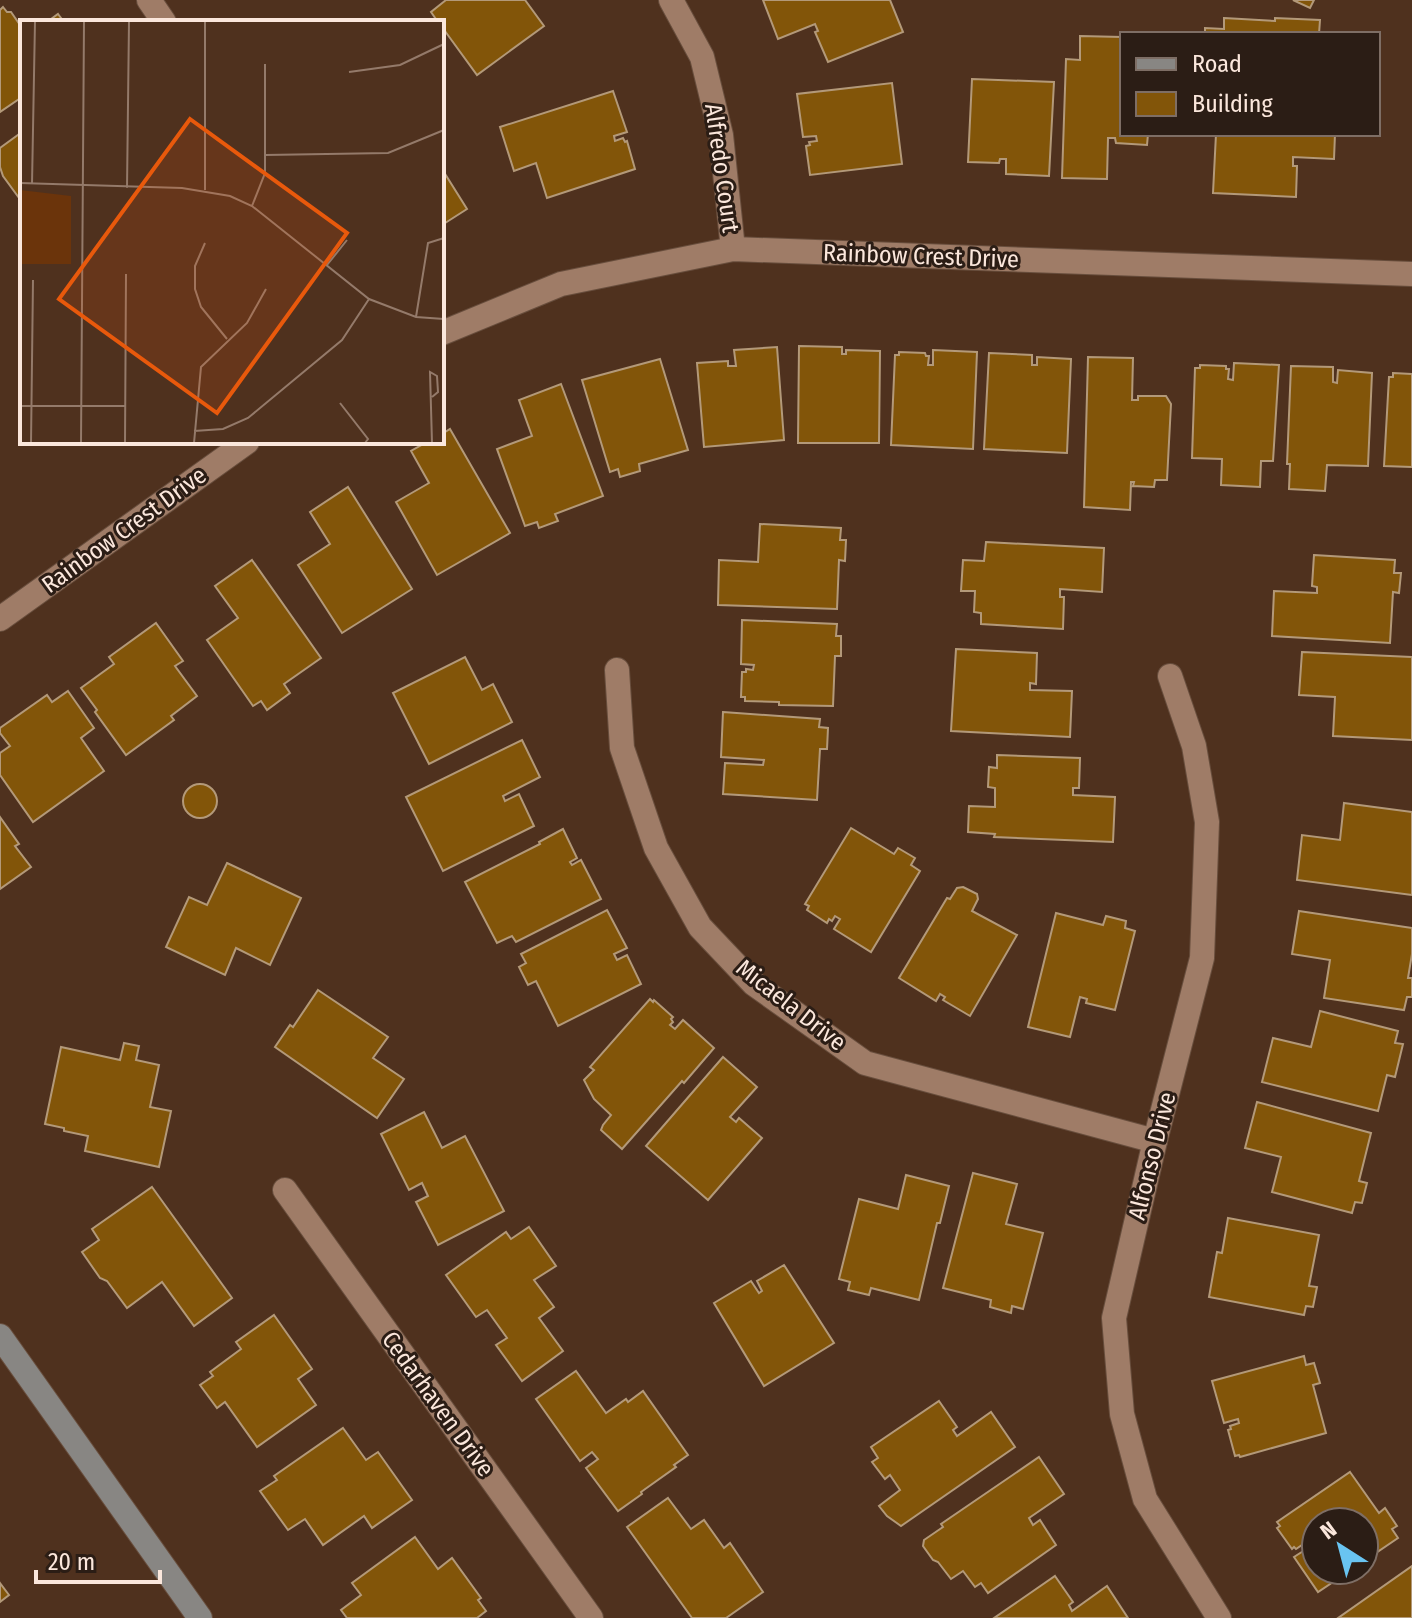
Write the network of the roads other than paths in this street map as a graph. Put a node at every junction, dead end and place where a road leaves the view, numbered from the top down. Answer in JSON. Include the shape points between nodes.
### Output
{"nodes":[{"id":1,"x":149,"y":0,"type":"edge"},
{"id":2,"x":671,"y":0,"type":"edge"},
{"id":3,"x":163,"y":20,"type":"edge"},
{"id":4,"x":733,"y":249,"type":"junction"},
{"id":5,"x":1412,"y":274,"type":"edge"},
{"id":6,"x":444,"y":332,"type":"edge"},
{"id":7,"x":244,"y":444,"type":"edge"},
{"id":8,"x":0,"y":619,"type":"edge"},
{"id":9,"x":617,"y":670,"type":"dead end"},
{"id":10,"x":1170,"y":676,"type":"dead end"},
{"id":11,"x":1155,"y":1141,"type":"junction"},
{"id":12,"x":285,"y":1190,"type":"dead end"},
{"id":13,"x":0,"y":1336,"type":"edge"},
{"id":14,"x":200,"y":1618,"type":"edge"},
{"id":15,"x":591,"y":1618,"type":"edge"},
{"id":16,"x":1219,"y":1618,"type":"edge"}],
"edges":[{"from":1,"to":3,"type":"street"},
{"from":2,"to":4,"type":"street","name":"Alfredo Court","via":[[702,57],[712,96]]},
{"from":4,"to":5,"type":"street","name":"Rainbow Crest Drive"},
{"from":4,"to":6,"type":"street","name":"Rainbow Crest Drive","via":[[561,284]]},
{"from":7,"to":8,"type":"street","name":"Rainbow Crest Drive"},
{"from":9,"to":11,"type":"street","name":"Micaela Drive","via":[[622,748],[656,848],[700,927],[754,984],[865,1063]]},
{"from":10,"to":11,"type":"street","name":"Alfonso Drive","via":[[1194,746],[1207,822],[1202,958]]},
{"from":11,"to":16,"type":"street","name":"Alfonso Drive","via":[[1114,1318],[1122,1414],[1145,1499]]},
{"from":12,"to":15,"type":"street","name":"Cedarhaven Drive"},
{"from":13,"to":14,"type":"street"}]}
